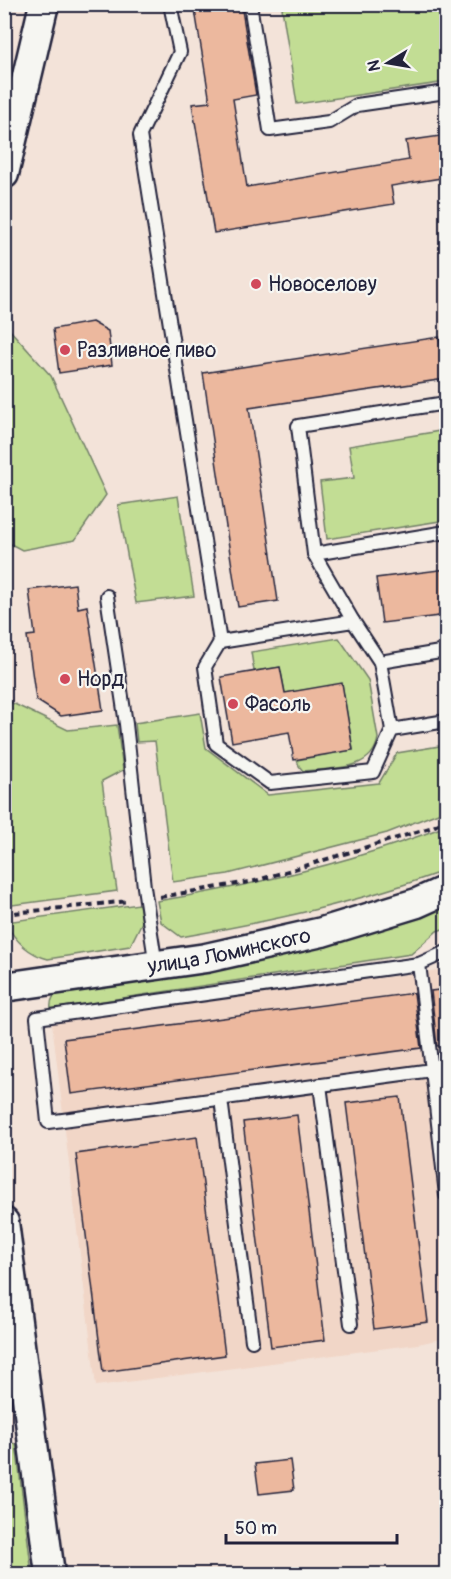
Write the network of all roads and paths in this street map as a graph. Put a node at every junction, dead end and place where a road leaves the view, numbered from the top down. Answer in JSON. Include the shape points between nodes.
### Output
{"nodes":[{"id":1,"x":44,"y":4,"type":"edge"},
{"id":2,"x":170,"y":4,"type":"edge"},
{"id":3,"x":250,"y":4,"type":"edge"},
{"id":4,"x":447,"y":92,"type":"edge"},
{"id":5,"x":4,"y":174,"type":"edge"},
{"id":6,"x":447,"y":403,"type":"edge"},
{"id":7,"x":447,"y":532,"type":"edge"},
{"id":8,"x":314,"y":554,"type":"junction"},
{"id":9,"x":107,"y":596,"type":"dead end"},
{"id":10,"x":354,"y":621,"type":"junction"},
{"id":11,"x":220,"y":642,"type":"junction"},
{"id":12,"x":447,"y":651,"type":"edge"},
{"id":13,"x":380,"y":662,"type":"junction"},
{"id":14,"x":447,"y":721,"type":"edge"},
{"id":15,"x":392,"y":730,"type":"junction"},
{"id":16,"x":447,"y":820,"type":"edge"},
{"id":17,"x":447,"y":890,"type":"edge"},
{"id":18,"x":146,"y":899,"type":"junction"},
{"id":19,"x":4,"y":914,"type":"edge"},
{"id":20,"x":447,"y":952,"type":"edge"},
{"id":21,"x":418,"y":964,"type":"junction"},
{"id":22,"x":156,"y":966,"type":"junction"},
{"id":23,"x":4,"y":987,"type":"edge"},
{"id":24,"x":432,"y":1070,"type":"junction"},
{"id":25,"x":320,"y":1085,"type":"junction"},
{"id":26,"x":221,"y":1099,"type":"junction"},
{"id":27,"x":447,"y":1194,"type":"edge"},
{"id":28,"x":4,"y":1222,"type":"edge"},
{"id":29,"x":351,"y":1324,"type":"dead end"},
{"id":30,"x":252,"y":1341,"type":"dead end"},
{"id":31,"x":50,"y":1575,"type":"edge"}],
"edges":[{"from":1,"to":5,"type":"street"},
{"from":2,"to":11,"type":"lane","via":[[180,52],[140,135]]},
{"from":3,"to":4,"type":"lane","via":[[270,130],[329,122],[357,105]]},
{"from":6,"to":8,"type":"lane","via":[[298,426]]},
{"from":7,"to":8,"type":"lane"},
{"from":8,"to":10,"type":"lane"},
{"from":9,"to":18,"type":"lane"},
{"from":10,"to":11,"type":"lane"},
{"from":10,"to":13,"type":"lane"},
{"from":11,"to":15,"type":"lane","via":[[205,667],[216,744],[270,783],[373,772]]},
{"from":12,"to":13,"type":"lane"},
{"from":13,"to":15,"type":"lane"},
{"from":14,"to":15,"type":"lane"},
{"from":16,"to":18,"type":"path","via":[[255,881]]},
{"from":17,"to":22,"type":"street","name":"улица Ломинского","via":[[321,932]]},
{"from":18,"to":19,"type":"path"},
{"from":18,"to":22,"type":"lane"},
{"from":20,"to":21,"type":"lane"},
{"from":21,"to":24,"type":"lane"},
{"from":21,"to":26,"type":"lane","via":[[37,1017],[48,1122]]},
{"from":22,"to":23,"type":"street","name":"улица Ломинского"},
{"from":24,"to":25,"type":"lane"},
{"from":24,"to":27,"type":"lane"},
{"from":25,"to":26,"type":"lane"},
{"from":25,"to":29,"type":"lane"},
{"from":26,"to":30,"type":"lane"},
{"from":28,"to":31,"type":"street"}]}
